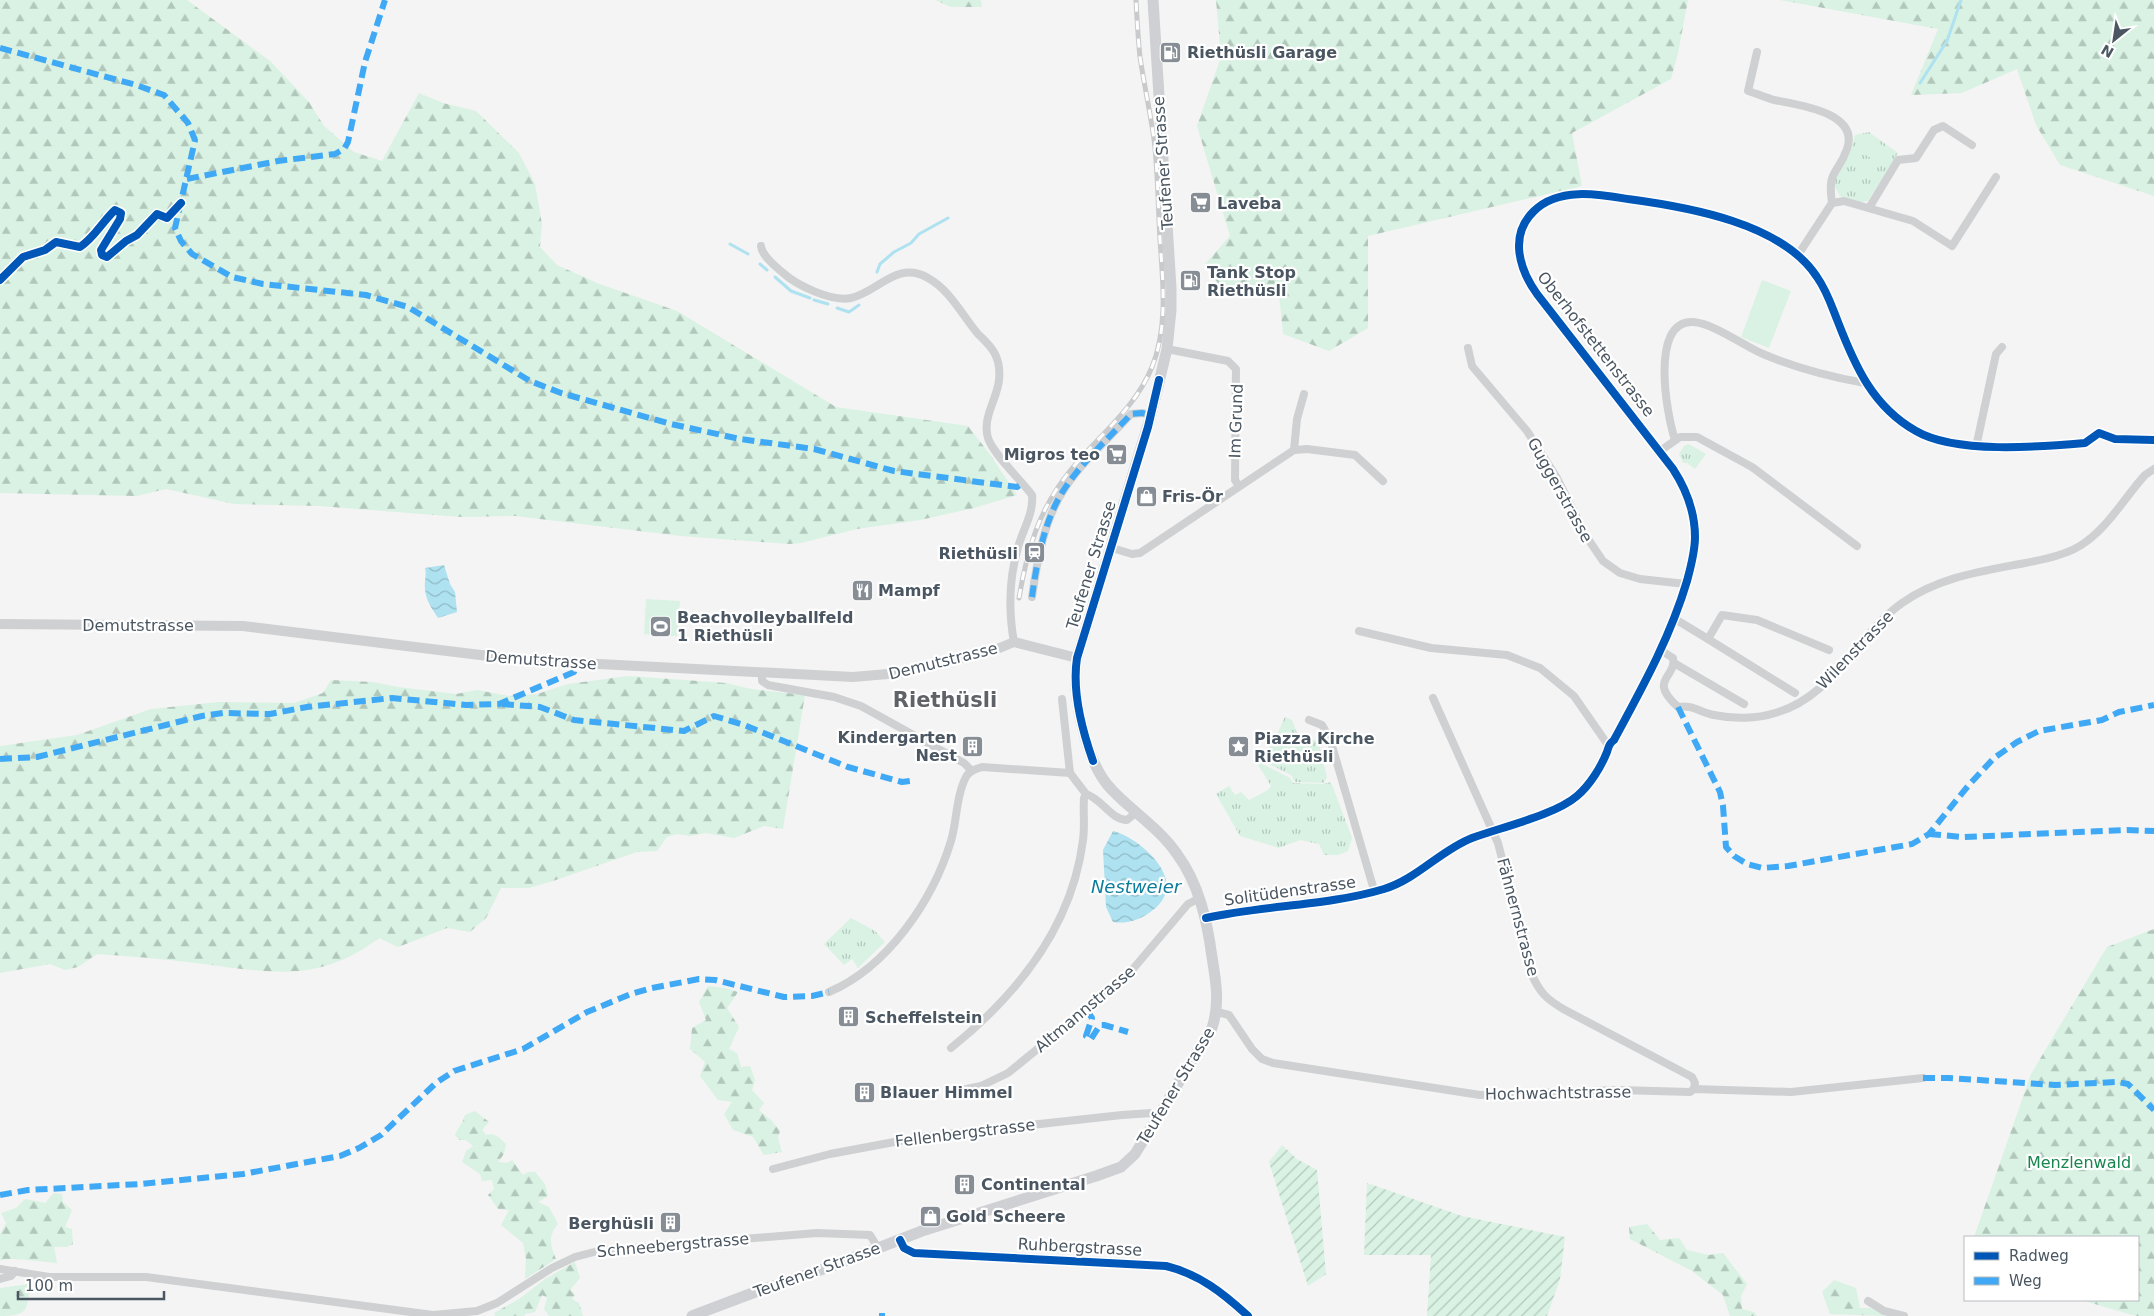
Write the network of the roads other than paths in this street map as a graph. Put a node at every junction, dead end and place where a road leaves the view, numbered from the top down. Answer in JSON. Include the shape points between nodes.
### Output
{"nodes":[{"id":1,"x":1153,"y":0,"type":"edge"},
{"id":2,"x":1756,"y":52,"type":"dead end"},
{"id":3,"x":1972,"y":145,"type":"dead end"},
{"id":4,"x":1996,"y":177,"type":"dead end"},
{"id":5,"x":1832,"y":203,"type":"junction"},
{"id":6,"x":1869,"y":208,"type":"junction"},
{"id":7,"x":761,"y":246,"type":"dead end"},
{"id":8,"x":1798,"y":255,"type":"junction"},
{"id":9,"x":2002,"y":347,"type":"dead end"},
{"id":10,"x":1468,"y":348,"type":"dead end"},
{"id":11,"x":1167,"y":349,"type":"junction"},
{"id":12,"x":1865,"y":383,"type":"junction"},
{"id":13,"x":1304,"y":394,"type":"dead end"},
{"id":14,"x":1151,"y":415,"type":"junction"},
{"id":15,"x":1675,"y":440,"type":"junction"},
{"id":16,"x":2154,"y":440,"type":"edge"},
{"id":17,"x":1976,"y":447,"type":"junction"},
{"id":18,"x":1294,"y":450,"type":"junction"},
{"id":19,"x":1660,"y":451,"type":"junction"},
{"id":20,"x":2154,"y":470,"type":"edge"},
{"id":21,"x":1384,"y":481,"type":"dead end"},
{"id":22,"x":1239,"y":486,"type":"junction"},
{"id":23,"x":1857,"y":546,"type":"dead end"},
{"id":24,"x":1112,"y":548,"type":"junction"},
{"id":25,"x":1686,"y":584,"type":"junction"},
{"id":26,"x":1032,"y":598,"type":"dead end"},
{"id":27,"x":1675,"y":619,"type":"junction"},
{"id":28,"x":0,"y":624,"type":"edge"},
{"id":29,"x":1359,"y":631,"type":"dead end"},
{"id":30,"x":1708,"y":639,"type":"junction"},
{"id":31,"x":1014,"y":642,"type":"junction"},
{"id":32,"x":1829,"y":650,"type":"dead end"},
{"id":33,"x":1662,"y":651,"type":"junction"},
{"id":34,"x":1077,"y":658,"type":"junction"},
{"id":35,"x":1674,"y":663,"type":"junction"},
{"id":36,"x":762,"y":672,"type":"junction"},
{"id":37,"x":1647,"y":678,"type":"joint"},
{"id":38,"x":1795,"y":693,"type":"dead end"},
{"id":39,"x":1433,"y":698,"type":"dead end"},
{"id":40,"x":1062,"y":699,"type":"dead end"},
{"id":41,"x":1744,"y":704,"type":"dead end"},
{"id":42,"x":1309,"y":720,"type":"dead end"},
{"id":43,"x":1608,"y":745,"type":"junction"},
{"id":44,"x":972,"y":771,"type":"junction"},
{"id":45,"x":1070,"y":772,"type":"junction"},
{"id":46,"x":1086,"y":794,"type":"junction"},
{"id":47,"x":1136,"y":812,"type":"junction"},
{"id":48,"x":1492,"y":830,"type":"junction"},
{"id":49,"x":1374,"y":890,"type":"junction"},
{"id":50,"x":1200,"y":898,"type":"junction"},
{"id":51,"x":1206,"y":918,"type":"junction"},
{"id":52,"x":829,"y":992,"type":"dead end"},
{"id":53,"x":1217,"y":1012,"type":"junction"},
{"id":54,"x":951,"y":1048,"type":"dead end"},
{"id":55,"x":1923,"y":1078,"type":"dead end"},
{"id":56,"x":1694,"y":1089,"type":"junction"},
{"id":57,"x":952,"y":1092,"type":"dead end"},
{"id":58,"x":1159,"y":1117,"type":"junction"},
{"id":59,"x":773,"y":1169,"type":"dead end"},
{"id":60,"x":900,"y":1240,"type":"junction"},
{"id":61,"x":878,"y":1248,"type":"junction"},
{"id":62,"x":0,"y":1269,"type":"edge"},
{"id":63,"x":15,"y":1271,"type":"junction"},
{"id":64,"x":0,"y":1279,"type":"edge"},
{"id":65,"x":1868,"y":1301,"type":"dead end"},
{"id":66,"x":700,"y":1314,"type":"edge"},
{"id":67,"x":1248,"y":1316,"type":"edge"},
{"id":68,"x":1904,"y":1316,"type":"edge"}],
"edges":[{"from":1,"to":11,"type":"main road","name":"Teufener Strasse","via":[[1171,288]]},
{"from":2,"to":5,"type":"street","via":[[1748,91],[1810,107],[1832,116],[1847,128],[1850,139],[1831,179]]},
{"from":3,"to":6,"type":"street","via":[[1942,126],[1934,130],[1916,158],[1898,160]]},
{"from":4,"to":6,"type":"street","via":[[1952,246],[1913,221]]},
{"from":5,"to":6,"type":"street","via":[[1844,201]]},
{"from":5,"to":8,"type":"street"},
{"from":7,"to":31,"type":"street","via":[[764,254],[783,274],[829,296],[855,297],[905,273],[926,277],[940,287],[996,355],[999,377],[988,416],[987,436],[992,447],[1032,495],[1033,504],[1011,580],[1009,605]]},
{"from":8,"to":12,"type":"street","name":"Oberhofstettenstrasse","via":[[1825,290]]},
{"from":8,"to":19,"type":"street","name":"Oberhofstettenstrasse","via":[[1776,240],[1744,226],[1647,201],[1567,195],[1545,202],[1528,218],[1521,232],[1518,250],[1526,278]]},
{"from":9,"to":17,"type":"street","via":[[1996,354]]},
{"from":10,"to":25,"type":"street","name":"Guggerstrasse","via":[[1472,366],[1526,431],[1557,478],[1586,536],[1603,561],[1620,573],[1640,579]]},
{"from":11,"to":14,"type":"main road","name":"Teufener Strasse"},
{"from":11,"to":22,"type":"street","name":"Im Grund","via":[[1228,361],[1238,372],[1235,480]]},
{"from":12,"to":15,"type":"street","via":[[1763,354],[1704,324],[1692,322],[1679,326],[1671,336],[1667,350],[1664,379],[1668,421]]},
{"from":12,"to":17,"type":"street","name":"Oberhofstettenstrasse","via":[[1884,406],[1917,432],[1942,442]]},
{"from":13,"to":18,"type":"street"},
{"from":14,"to":24,"type":"main road","name":"Teufener Strasse"},
{"from":14,"to":26,"type":"street","via":[[1131,414],[1063,490],[1051,515],[1036,564]]},
{"from":15,"to":19,"type":"street"},
{"from":15,"to":23,"type":"street","via":[[1697,437],[1752,467]]},
{"from":16,"to":17,"type":"street","name":"Oberhofstettenstrasse","via":[[2115,439],[2099,433],[2085,443]]},
{"from":18,"to":21,"type":"street","via":[[1355,455]]},
{"from":18,"to":22,"type":"street","name":"Im Grund"},
{"from":19,"to":25,"type":"street","name":"Oberhofstettenstrasse","via":[[1681,480],[1693,515],[1695,548]]},
{"from":20,"to":35,"type":"street","name":"Wilenstrasse","via":[[2145,475],[2088,541],[2073,550],[1941,581],[1924,590],[1884,617],[1834,675],[1813,694],[1775,714],[1751,717],[1714,715],[1678,706],[1666,694],[1664,686]]},
{"from":22,"to":24,"type":"street","name":"Im Grund","via":[[1140,553]]},
{"from":24,"to":34,"type":"main road","name":"Teufener Strasse"},
{"from":25,"to":27,"type":"street","name":"Oberhofstettenstrasse"},
{"from":27,"to":30,"type":"street"},
{"from":27,"to":33,"type":"street","name":"Oberhofstettenstrasse"},
{"from":28,"to":36,"type":"street","name":"Demutstrasse","via":[[243,626],[514,659]]},
{"from":29,"to":43,"type":"street","via":[[1432,648],[1507,655],[1540,668],[1574,696]]},
{"from":30,"to":32,"type":"street","via":[[1722,615],[1757,620]]},
{"from":30,"to":38,"type":"street"},
{"from":31,"to":34,"type":"street","name":"Demutstrasse"},
{"from":31,"to":36,"type":"street","name":"Demutstrasse","via":[[884,676]]},
{"from":33,"to":35,"type":"street","via":[[1673,658]]},
{"from":33,"to":37,"type":"street","name":"Oberhofstettenstrasse"},
{"from":34,"to":47,"type":"main road","name":"Teufener Strasse","via":[[1075,684],[1093,760],[1112,790]]},
{"from":35,"to":41,"type":"street"},
{"from":36,"to":44,"type":"street","via":[[762,681],[768,685],[834,697],[861,706],[964,763]]},
{"from":37,"to":43,"type":"street","name":"Solitüdenstrasse","via":[[1614,740]]},
{"from":39,"to":48,"type":"street","name":"Fähnernstrasse"},
{"from":40,"to":45,"type":"street"},
{"from":42,"to":49,"type":"street","via":[[1322,725],[1330,739]]},
{"from":43,"to":48,"type":"street","name":"Solitüdenstrasse","via":[[1592,778],[1577,796],[1537,816]]},
{"from":44,"to":45,"type":"street","via":[[982,767]]},
{"from":44,"to":52,"type":"street","via":[[964,782],[943,864],[919,909],[886,951],[848,982]]},
{"from":45,"to":46,"type":"street"},
{"from":46,"to":47,"type":"street","via":[[1096,798],[1120,820],[1127,820]]},
{"from":46,"to":54,"type":"street","via":[[1080,861],[1074,887],[1058,923],[1015,988],[989,1016]]},
{"from":47,"to":50,"type":"main road","name":"Teufener Strasse","via":[[1178,854]]},
{"from":48,"to":49,"type":"street","name":"Solitüdenstrasse","via":[[1462,842],[1397,883]]},
{"from":48,"to":56,"type":"street","name":"Fähnernstrasse","via":[[1531,973],[1538,988],[1547,999],[1565,1010],[1692,1077],[1696,1083]]},
{"from":49,"to":51,"type":"street","name":"Solitüdenstrasse","via":[[1324,903]]},
{"from":50,"to":51,"type":"main road","name":"Teufener Strasse"},
{"from":50,"to":57,"type":"street","name":"Altmannstrasse","via":[[1188,904],[1127,976],[1008,1073],[982,1086]]},
{"from":51,"to":53,"type":"main road","name":"Teufener Strasse"},
{"from":53,"to":56,"type":"street","name":"Hochwachtstrasse","via":[[1229,1015],[1252,1050],[1273,1063],[1488,1096],[1620,1090],[1690,1092]]},
{"from":53,"to":58,"type":"main road","name":"Teufener Strasse","via":[[1210,1034]]},
{"from":55,"to":56,"type":"street","name":"Hochwachtstrasse","via":[[1791,1092]]},
{"from":58,"to":59,"type":"street","name":"Fellenbergstrasse","via":[[1152,1113],[921,1137],[830,1154]]},
{"from":58,"to":60,"type":"main road","name":"Teufener Strasse","via":[[1133,1156],[1116,1169]]},
{"from":60,"to":61,"type":"main road","name":"Teufener Strasse"},
{"from":60,"to":67,"type":"street","name":"Ruhbergstrasse","via":[[904,1248],[914,1253],[1166,1266],[1184,1270],[1208,1282]]},
{"from":61,"to":63,"type":"street","name":"Schneebergstrasse","via":[[870,1235],[817,1233],[598,1251],[552,1268],[514,1294],[484,1309],[464,1314],[433,1315],[146,1277],[49,1277]]},
{"from":61,"to":66,"type":"main road","name":"Teufener Strasse"},
{"from":62,"to":63,"type":"street","name":"Schneebergstrasse"},
{"from":63,"to":64,"type":"street","via":[[11,1276]]},
{"from":65,"to":68,"type":"street","via":[[1884,1311]]}]}
